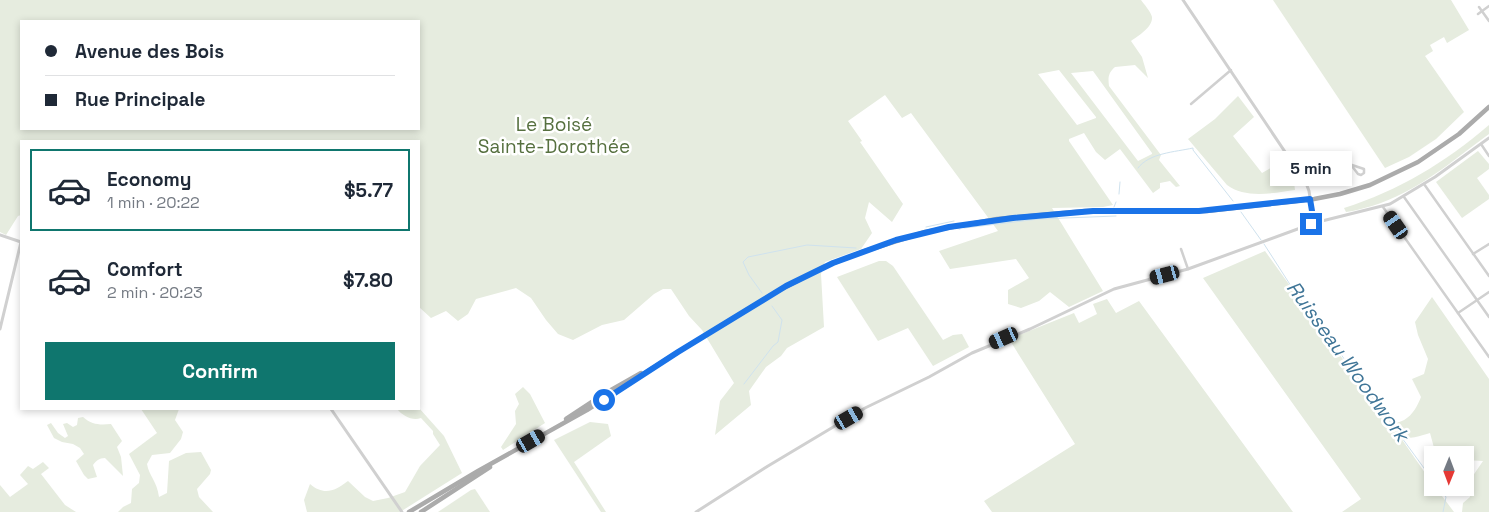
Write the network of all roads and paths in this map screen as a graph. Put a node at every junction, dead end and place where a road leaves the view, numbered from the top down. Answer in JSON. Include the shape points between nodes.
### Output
{"nodes":[{"id":1,"x":1184,"y":0,"type":"edge"},
{"id":2,"x":1489,"y":6,"type":"edge"},
{"id":3,"x":1479,"y":7,"type":"dead end"},
{"id":4,"x":1482,"y":11,"type":"junction"},
{"id":5,"x":1478,"y":14,"type":"dead end"},
{"id":6,"x":1489,"y":21,"type":"edge"},
{"id":7,"x":1231,"y":70,"type":"junction"},
{"id":8,"x":1191,"y":104,"type":"dead end"},
{"id":9,"x":1489,"y":107,"type":"edge"},
{"id":10,"x":1489,"y":138,"type":"edge"},
{"id":11,"x":1481,"y":144,"type":"junction"},
{"id":12,"x":1489,"y":156,"type":"edge"},
{"id":13,"x":1352,"y":165,"type":"junction"},
{"id":14,"x":1303,"y":178,"type":"junction"},
{"id":15,"x":1424,"y":184,"type":"junction"},
{"id":16,"x":1404,"y":197,"type":"junction"},
{"id":17,"x":1310,"y":199,"type":"junction"},
{"id":18,"x":1383,"y":207,"type":"junction"},
{"id":19,"x":1314,"y":223,"type":"junction"},
{"id":20,"x":0,"y":235,"type":"edge"},
{"id":21,"x":20,"y":242,"type":"edge"},
{"id":22,"x":1489,"y":244,"type":"edge"},
{"id":23,"x":20,"y":246,"type":"edge"},
{"id":24,"x":1181,"y":249,"type":"dead end"},
{"id":25,"x":1473,"y":254,"type":"junction"},
{"id":26,"x":1188,"y":269,"type":"junction"},
{"id":27,"x":1489,"y":276,"type":"edge"},
{"id":28,"x":1489,"y":292,"type":"edge"},
{"id":29,"x":1477,"y":300,"type":"junction"},
{"id":30,"x":1458,"y":313,"type":"junction"},
{"id":31,"x":1489,"y":317,"type":"edge"},
{"id":32,"x":0,"y":329,"type":"edge"},
{"id":33,"x":1489,"y":357,"type":"edge"},
{"id":34,"x":332,"y":410,"type":"edge"},
{"id":35,"x":502,"y":459,"type":"junction"},
{"id":36,"x":402,"y":512,"type":"edge"},
{"id":37,"x":409,"y":512,"type":"edge"},
{"id":38,"x":421,"y":512,"type":"edge"},
{"id":39,"x":696,"y":512,"type":"edge"}],
"edges":[{"from":1,"to":7,"type":"street"},
{"from":2,"to":4,"type":"street"},
{"from":3,"to":4,"type":"street"},
{"from":4,"to":5,"type":"street"},
{"from":4,"to":6,"type":"street"},
{"from":7,"to":8,"type":"street"},
{"from":7,"to":14,"type":"street"},
{"from":9,"to":17,"type":"main road","via":[[1453,138],[1407,168],[1358,189]]},
{"from":10,"to":11,"type":"street"},
{"from":11,"to":12,"type":"street"},
{"from":11,"to":15,"type":"street"},
{"from":13,"to":13,"type":"street","via":[[1359,175],[1364,174],[1364,169]]},
{"from":13,"to":14,"type":"street","via":[[1340,155]]},
{"from":14,"to":17,"type":"street"},
{"from":15,"to":16,"type":"street"},
{"from":15,"to":25,"type":"street"},
{"from":16,"to":18,"type":"street"},
{"from":16,"to":29,"type":"street"},
{"from":17,"to":19,"type":"street"},
{"from":17,"to":35,"type":"main road","via":[[1187,212],[1076,212],[980,222],[925,232],[884,244],[814,272],[776,292]]},
{"from":18,"to":19,"type":"street"},
{"from":18,"to":30,"type":"street"},
{"from":19,"to":26,"type":"street"},
{"from":20,"to":21,"type":"street"},
{"from":22,"to":25,"type":"street"},
{"from":23,"to":32,"type":"street"},
{"from":24,"to":26,"type":"street"},
{"from":25,"to":27,"type":"street"},
{"from":26,"to":39,"type":"street","via":[[1114,289],[972,353],[865,408]]},
{"from":28,"to":29,"type":"street"},
{"from":29,"to":30,"type":"street"},
{"from":29,"to":31,"type":"street"},
{"from":30,"to":33,"type":"street"},
{"from":34,"to":36,"type":"street"},
{"from":35,"to":37,"type":"main road"},
{"from":35,"to":38,"type":"main road"}]}
